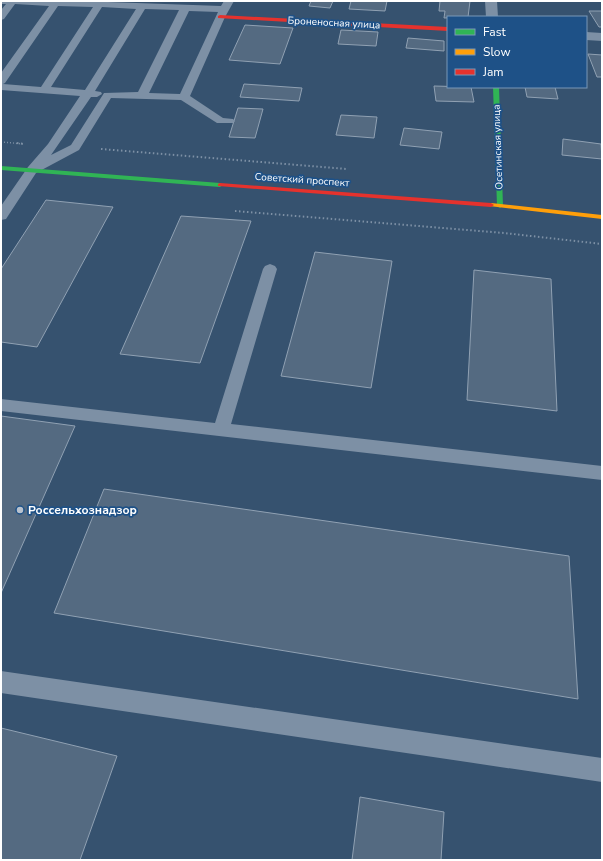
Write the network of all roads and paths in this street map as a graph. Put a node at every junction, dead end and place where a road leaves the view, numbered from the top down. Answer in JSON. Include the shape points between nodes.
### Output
{"nodes":[{"id":1,"x":1,"y":1,"type":"edge"},
{"id":2,"x":491,"y":1,"type":"edge"},
{"id":3,"x":12,"y":2,"type":"edge"},
{"id":4,"x":55,"y":3,"type":"junction"},
{"id":5,"x":98,"y":5,"type":"junction"},
{"id":6,"x":142,"y":6,"type":"junction"},
{"id":7,"x":185,"y":8,"type":"junction"},
{"id":8,"x":224,"y":9,"type":"edge"},
{"id":9,"x":492,"y":16,"type":"edge"},
{"id":10,"x":1,"y":17,"type":"edge"},
{"id":11,"x":447,"y":29,"type":"edge"},
{"id":12,"x":587,"y":36,"type":"edge"},
{"id":13,"x":602,"y":37,"type":"edge"},
{"id":14,"x":1,"y":81,"type":"edge"},
{"id":15,"x":1,"y":87,"type":"edge"},
{"id":16,"x":496,"y":88,"type":"edge"},
{"id":17,"x":44,"y":90,"type":"junction"},
{"id":18,"x":88,"y":93,"type":"junction"},
{"id":19,"x":108,"y":95,"type":"junction"},
{"id":20,"x":142,"y":96,"type":"junction"},
{"id":21,"x":184,"y":97,"type":"junction"},
{"id":22,"x":230,"y":122,"type":"dead end"},
{"id":23,"x":1,"y":168,"type":"edge"},
{"id":24,"x":32,"y":170,"type":"junction"},
{"id":25,"x":500,"y":206,"type":"junction"},
{"id":26,"x":1,"y":216,"type":"edge"},
{"id":27,"x":602,"y":217,"type":"edge"},
{"id":28,"x":393,"y":225,"type":"dead end"},
{"id":29,"x":602,"y":244,"type":"edge"},
{"id":30,"x":270,"y":270,"type":"dead end"},
{"id":31,"x":1,"y":405,"type":"edge"},
{"id":32,"x":221,"y":430,"type":"junction"},
{"id":33,"x":602,"y":473,"type":"edge"},
{"id":34,"x":1,"y":682,"type":"edge"},
{"id":35,"x":602,"y":770,"type":"edge"}],
"edges":[{"from":1,"to":3,"type":"lane"},
{"from":2,"to":9,"type":"street"},
{"from":3,"to":4,"type":"lane"},
{"from":3,"to":10,"type":"lane"},
{"from":4,"to":5,"type":"lane"},
{"from":4,"to":14,"type":"lane"},
{"from":5,"to":6,"type":"lane"},
{"from":5,"to":17,"type":"lane"},
{"from":6,"to":7,"type":"lane"},
{"from":6,"to":18,"type":"lane"},
{"from":7,"to":8,"type":"lane"},
{"from":7,"to":20,"type":"lane"},
{"from":8,"to":11,"type":"main road","name":"Броненосная улица"},
{"from":8,"to":21,"type":"lane"},
{"from":12,"to":13,"type":"street"},
{"from":15,"to":17,"type":"lane"},
{"from":16,"to":25,"type":"main road","name":"Осетинская улица"},
{"from":17,"to":18,"type":"lane"},
{"from":18,"to":19,"type":"lane"},
{"from":18,"to":24,"type":"lane","via":[[52,146]]},
{"from":19,"to":20,"type":"lane"},
{"from":19,"to":24,"type":"lane","via":[[75,147]]},
{"from":20,"to":21,"type":"lane"},
{"from":21,"to":22,"type":"lane","via":[[221,121]]},
{"from":23,"to":24,"type":"main road","name":"Советский проспект"},
{"from":24,"to":25,"type":"main road","name":"Советский проспект"},
{"from":24,"to":26,"type":"lane"},
{"from":25,"to":27,"type":"main road","name":"Советский проспект"},
{"from":28,"to":29,"type":"path","via":[[504,233]]},
{"from":30,"to":32,"type":"lane"},
{"from":31,"to":32,"type":"lane"},
{"from":32,"to":33,"type":"lane"},
{"from":34,"to":35,"type":"lane"}]}
